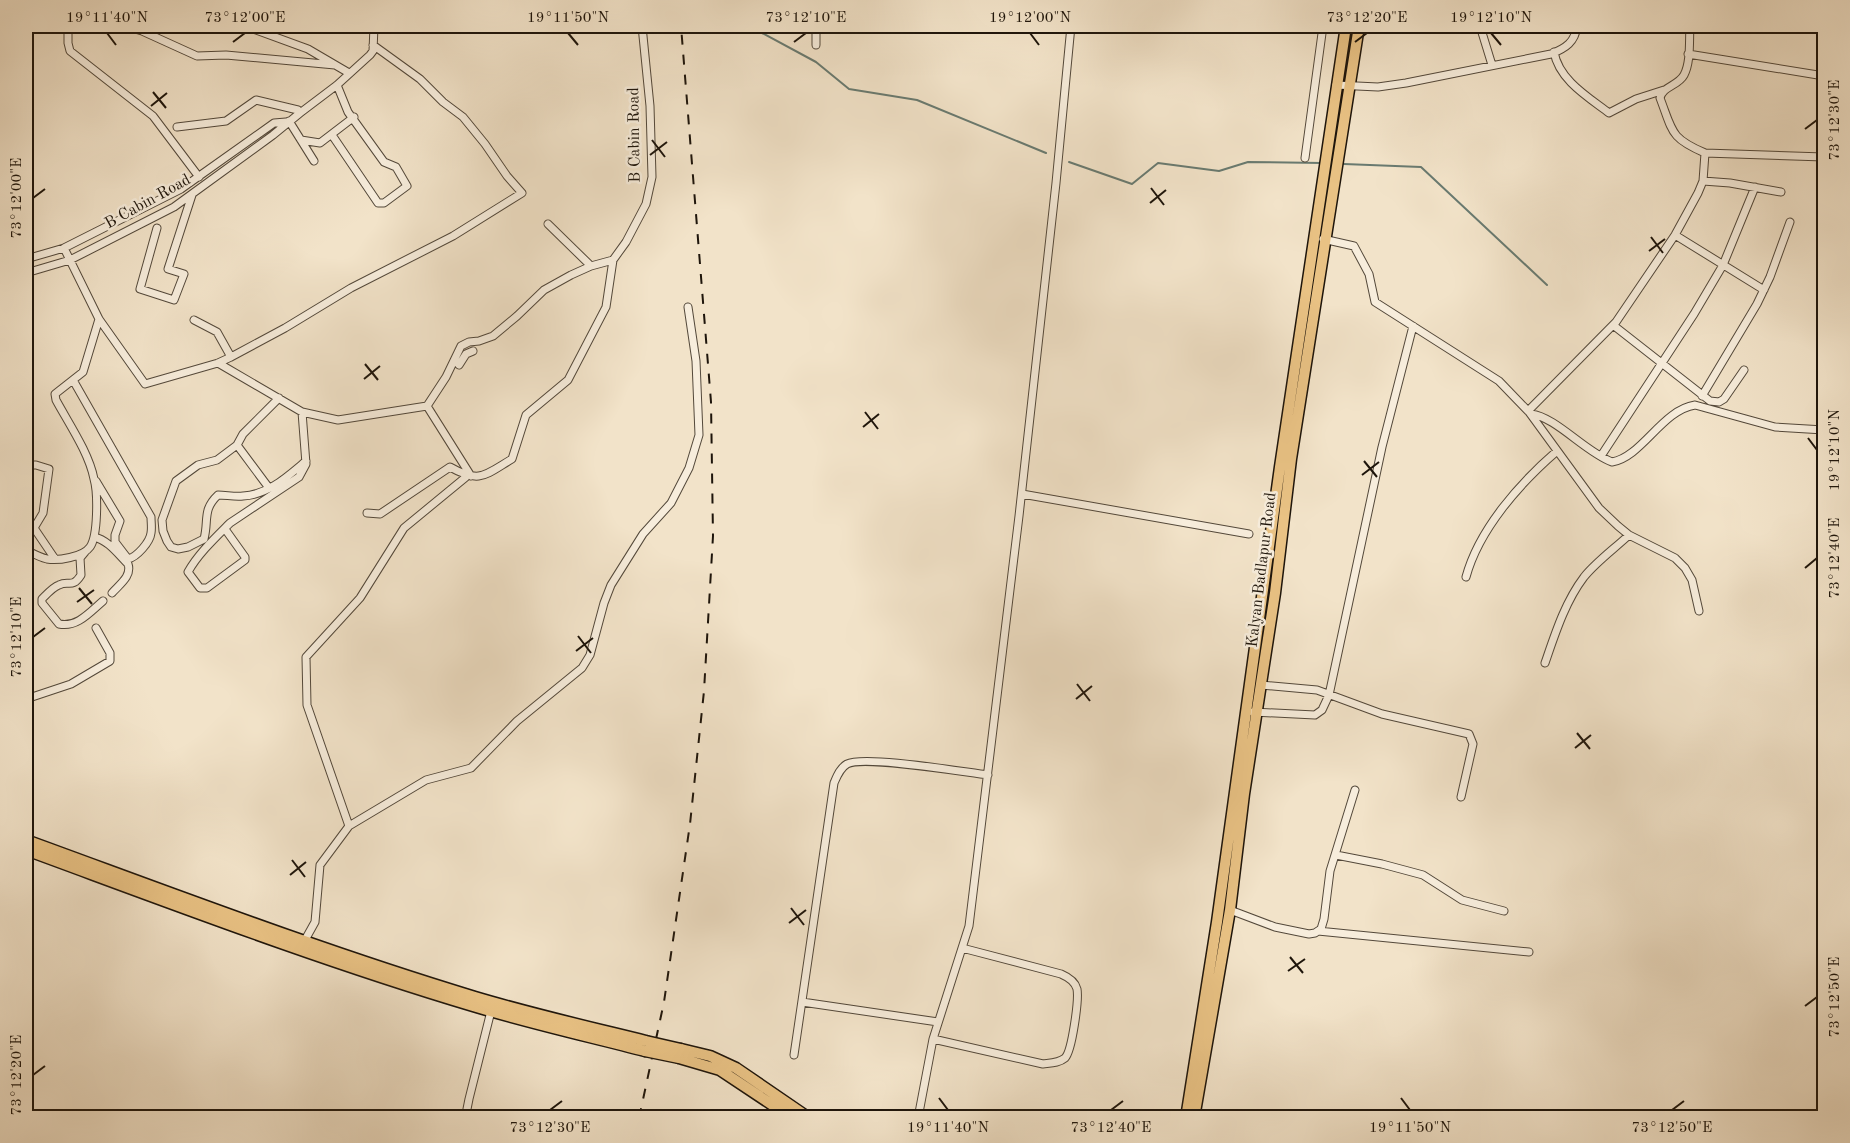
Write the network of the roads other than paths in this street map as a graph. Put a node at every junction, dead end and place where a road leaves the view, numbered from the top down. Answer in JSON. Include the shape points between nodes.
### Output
{"nodes":[{"id":1,"x":68,"y":26,"type":"edge"},
{"id":2,"x":124,"y":26,"type":"edge"},
{"id":3,"x":245,"y":26,"type":"edge"},
{"id":4,"x":374,"y":26,"type":"edge"},
{"id":5,"x":642,"y":26,"type":"edge"},
{"id":6,"x":816,"y":26,"type":"edge"},
{"id":7,"x":1071,"y":26,"type":"edge"},
{"id":8,"x":1323,"y":26,"type":"edge"},
{"id":9,"x":1346,"y":26,"type":"edge"},
{"id":10,"x":1359,"y":26,"type":"edge"},
{"id":11,"x":1480,"y":26,"type":"edge"},
{"id":12,"x":1577,"y":26,"type":"edge"},
{"id":13,"x":1690,"y":26,"type":"edge"},
{"id":14,"x":816,"y":45,"type":"dead end"},
{"id":15,"x":373,"y":48,"type":"junction"},
{"id":16,"x":1554,"y":52,"type":"junction"},
{"id":17,"x":1688,"y":54,"type":"junction"},
{"id":18,"x":335,"y":65,"type":"junction"},
{"id":19,"x":1492,"y":65,"type":"junction"},
{"id":20,"x":349,"y":74,"type":"junction"},
{"id":21,"x":1824,"y":76,"type":"edge"},
{"id":22,"x":337,"y":85,"type":"junction"},
{"id":23,"x":1336,"y":85,"type":"junction"},
{"id":24,"x":1348,"y":86,"type":"junction"},
{"id":25,"x":1664,"y":90,"type":"junction"},
{"id":26,"x":300,"y":113,"type":"junction"},
{"id":27,"x":354,"y":117,"type":"junction"},
{"id":28,"x":288,"y":122,"type":"junction"},
{"id":29,"x":177,"y":127,"type":"dead end"},
{"id":30,"x":332,"y":135,"type":"junction"},
{"id":31,"x":301,"y":140,"type":"junction"},
{"id":32,"x":1705,"y":153,"type":"junction"},
{"id":33,"x":1332,"y":155,"type":"junction"},
{"id":34,"x":1824,"y":157,"type":"edge"},
{"id":35,"x":1305,"y":158,"type":"dead end"},
{"id":36,"x":314,"y":161,"type":"dead end"},
{"id":37,"x":199,"y":177,"type":"junction"},
{"id":38,"x":1702,"y":181,"type":"junction"},
{"id":39,"x":1755,"y":187,"type":"junction"},
{"id":40,"x":1781,"y":192,"type":"dead end"},
{"id":41,"x":192,"y":195,"type":"junction"},
{"id":42,"x":1790,"y":222,"type":"dead end"},
{"id":43,"x":548,"y":224,"type":"dead end"},
{"id":44,"x":157,"y":228,"type":"dead end"},
{"id":45,"x":1675,"y":235,"type":"junction"},
{"id":46,"x":1320,"y":239,"type":"junction"},
{"id":47,"x":64,"y":248,"type":"junction"},
{"id":48,"x":26,"y":259,"type":"edge"},
{"id":49,"x":70,"y":260,"type":"junction"},
{"id":50,"x":613,"y":260,"type":"junction"},
{"id":51,"x":1723,"y":265,"type":"junction"},
{"id":52,"x":591,"y":266,"type":"junction"},
{"id":53,"x":26,"y":273,"type":"edge"},
{"id":54,"x":1764,"y":290,"type":"junction"},
{"id":55,"x":688,"y":307,"type":"dead end"},
{"id":56,"x":99,"y":319,"type":"junction"},
{"id":57,"x":194,"y":320,"type":"dead end"},
{"id":58,"x":1613,"y":325,"type":"junction"},
{"id":59,"x":1413,"y":326,"type":"junction"},
{"id":60,"x":472,"y":351,"type":"dead end"},
{"id":61,"x":231,"y":357,"type":"junction"},
{"id":62,"x":457,"y":361,"type":"junction"},
{"id":63,"x":1662,"y":362,"type":"junction"},
{"id":64,"x":218,"y":363,"type":"junction"},
{"id":65,"x":1744,"y":370,"type":"dead end"},
{"id":66,"x":463,"y":373,"type":"dead end"},
{"id":67,"x":73,"y":380,"type":"junction"},
{"id":68,"x":1702,"y":396,"type":"junction"},
{"id":69,"x":279,"y":398,"type":"junction"},
{"id":70,"x":427,"y":406,"type":"junction"},
{"id":71,"x":302,"y":412,"type":"junction"},
{"id":72,"x":1529,"y":412,"type":"junction"},
{"id":73,"x":1824,"y":430,"type":"edge"},
{"id":74,"x":237,"y":445,"type":"junction"},
{"id":75,"x":1557,"y":451,"type":"junction"},
{"id":76,"x":1601,"y":456,"type":"junction"},
{"id":77,"x":306,"y":461,"type":"junction"},
{"id":78,"x":26,"y":465,"type":"edge"},
{"id":79,"x":468,"y":477,"type":"junction"},
{"id":80,"x":94,"y":479,"type":"junction"},
{"id":81,"x":269,"y":488,"type":"junction"},
{"id":82,"x":1022,"y":494,"type":"junction"},
{"id":83,"x":367,"y":513,"type":"dead end"},
{"id":84,"x":26,"y":515,"type":"edge"},
{"id":85,"x":34,"y":528,"type":"junction"},
{"id":86,"x":225,"y":529,"type":"junction"},
{"id":87,"x":1249,"y":534,"type":"dead end"},
{"id":88,"x":1629,"y":535,"type":"junction"},
{"id":89,"x":94,"y":537,"type":"junction"},
{"id":90,"x":26,"y":550,"type":"edge"},
{"id":91,"x":85,"y":552,"type":"junction"},
{"id":92,"x":55,"y":559,"type":"junction"},
{"id":93,"x":1466,"y":577,"type":"dead end"},
{"id":94,"x":112,"y":593,"type":"dead end"},
{"id":95,"x":103,"y":602,"type":"dead end"},
{"id":96,"x":1699,"y":611,"type":"dead end"},
{"id":97,"x":1265,"y":621,"type":"junction"},
{"id":98,"x":96,"y":628,"type":"dead end"},
{"id":99,"x":1545,"y":663,"type":"dead end"},
{"id":100,"x":1261,"y":685,"type":"junction"},
{"id":101,"x":1329,"y":694,"type":"junction"},
{"id":102,"x":26,"y":699,"type":"edge"},
{"id":103,"x":1251,"y":712,"type":"junction"},
{"id":104,"x":988,"y":775,"type":"junction"},
{"id":105,"x":1355,"y":790,"type":"dead end"},
{"id":106,"x":1461,"y":797,"type":"dead end"},
{"id":107,"x":349,"y":826,"type":"junction"},
{"id":108,"x":26,"y":840,"type":"edge"},
{"id":109,"x":26,"y":850,"type":"edge"},
{"id":110,"x":1336,"y":855,"type":"junction"},
{"id":111,"x":1230,"y":910,"type":"junction"},
{"id":112,"x":1503,"y":911,"type":"dead end"},
{"id":113,"x":1318,"y":931,"type":"junction"},
{"id":114,"x":303,"y":944,"type":"junction"},
{"id":115,"x":962,"y":948,"type":"junction"},
{"id":116,"x":1529,"y":952,"type":"dead end"},
{"id":117,"x":1217,"y":955,"type":"junction"},
{"id":118,"x":802,"y":1002,"type":"junction"},
{"id":119,"x":491,"y":1011,"type":"junction"},
{"id":120,"x":938,"y":1022,"type":"junction"},
{"id":121,"x":933,"y":1039,"type":"junction"},
{"id":122,"x":646,"y":1046,"type":"junction"},
{"id":123,"x":680,"y":1053,"type":"junction"},
{"id":124,"x":794,"y":1055,"type":"dead end"},
{"id":125,"x":470,"y":1118,"type":"edge"},
{"id":126,"x":792,"y":1118,"type":"edge"},
{"id":127,"x":809,"y":1118,"type":"edge"},
{"id":128,"x":918,"y":1118,"type":"edge"},
{"id":129,"x":1186,"y":1118,"type":"edge"},
{"id":130,"x":1194,"y":1118,"type":"edge"}],
"edges":[{"from":1,"to":37,"type":"street","via":[[70,51],[153,116]]},
{"from":2,"to":18,"type":"street","via":[[197,56]]},
{"from":3,"to":18,"type":"street","via":[[308,49]]},
{"from":4,"to":15,"type":"street"},
{"from":5,"to":50,"type":"street","name":"B Cabin Road","via":[[652,177],[646,204]]},
{"from":6,"to":14,"type":"street"},
{"from":7,"to":82,"type":"street"},
{"from":8,"to":35,"type":"street"},
{"from":9,"to":23,"type":"main road","name":"Kalyan Badlapur Road"},
{"from":10,"to":24,"type":"main road","name":"Kalyan Badlapur Road"},
{"from":11,"to":19,"type":"street"},
{"from":12,"to":16,"type":"street","via":[[1570,44]]},
{"from":13,"to":17,"type":"street"},
{"from":15,"to":20,"type":"street","name":"B Cabin Road"},
{"from":15,"to":61,"type":"street","via":[[420,79],[463,117],[522,193],[453,236],[351,288]]},
{"from":16,"to":19,"type":"street"},
{"from":16,"to":25,"type":"street","via":[[1567,78],[1610,113]]},
{"from":17,"to":21,"type":"street"},
{"from":17,"to":25,"type":"street","via":[[1685,73]]},
{"from":18,"to":20,"type":"street"},
{"from":19,"to":24,"type":"street","via":[[1406,83]]},
{"from":20,"to":22,"type":"street","name":"B Cabin Road"},
{"from":22,"to":26,"type":"street","name":"B Cabin Road"},
{"from":22,"to":27,"type":"street"},
{"from":23,"to":24,"type":"street"},
{"from":23,"to":33,"type":"main road","name":"Kalyan Badlapur Road"},
{"from":24,"to":33,"type":"main road","name":"Kalyan Badlapur Road"},
{"from":25,"to":32,"type":"street","via":[[1660,98],[1678,139]]},
{"from":26,"to":28,"type":"street","name":"B Cabin Road"},
{"from":26,"to":29,"type":"street","via":[[256,100],[226,121]]},
{"from":27,"to":30,"type":"street"},
{"from":27,"to":30,"type":"street","via":[[384,162],[396,167],[407,186],[403,190],[384,202],[375,201]]},
{"from":28,"to":31,"type":"street"},
{"from":28,"to":37,"type":"street","via":[[274,123]]},
{"from":28,"to":41,"type":"street","name":"B Cabin Road"},
{"from":30,"to":31,"type":"street","via":[[318,144]]},
{"from":31,"to":36,"type":"street"},
{"from":32,"to":34,"type":"street"},
{"from":32,"to":38,"type":"street"},
{"from":33,"to":46,"type":"main road","name":"Kalyan Badlapur Road"},
{"from":37,"to":47,"type":"street"},
{"from":38,"to":39,"type":"street"},
{"from":38,"to":45,"type":"street"},
{"from":39,"to":40,"type":"street"},
{"from":39,"to":51,"type":"street"},
{"from":41,"to":44,"type":"street","via":[[168,268],[184,274],[174,300],[140,289]]},
{"from":41,"to":49,"type":"street","name":"B Cabin Road"},
{"from":42,"to":54,"type":"street"},
{"from":43,"to":52,"type":"street"},
{"from":45,"to":51,"type":"street"},
{"from":45,"to":58,"type":"street"},
{"from":46,"to":59,"type":"street","via":[[1354,246],[1370,274],[1375,302]]},
{"from":46,"to":97,"type":"main road","name":"Kalyan Badlapur Road"},
{"from":47,"to":48,"type":"street"},
{"from":47,"to":49,"type":"street"},
{"from":49,"to":53,"type":"street","name":"B Cabin Road"},
{"from":49,"to":56,"type":"street"},
{"from":50,"to":52,"type":"street"},
{"from":50,"to":79,"type":"street","via":[[606,307],[568,380],[526,415],[512,459],[484,476]]},
{"from":51,"to":54,"type":"street"},
{"from":51,"to":63,"type":"street"},
{"from":52,"to":62,"type":"street","via":[[544,290],[493,336],[461,346]]},
{"from":54,"to":68,"type":"street"},
{"from":55,"to":107,"type":"street","via":[[696,361],[696,446],[671,503],[643,534],[611,585],[590,655],[582,668],[517,721],[471,768],[426,780]]},
{"from":56,"to":64,"type":"street","via":[[145,384]]},
{"from":56,"to":67,"type":"street","via":[[86,367]]},
{"from":57,"to":61,"type":"street","via":[[217,332]]},
{"from":58,"to":63,"type":"street"},
{"from":58,"to":72,"type":"street"},
{"from":59,"to":72,"type":"street","via":[[1499,381]]},
{"from":59,"to":101,"type":"street","via":[[1382,447]]},
{"from":60,"to":62,"type":"street"},
{"from":61,"to":64,"type":"street"},
{"from":62,"to":66,"type":"street"},
{"from":62,"to":70,"type":"street"},
{"from":63,"to":68,"type":"street"},
{"from":63,"to":76,"type":"street"},
{"from":64,"to":69,"type":"street"},
{"from":65,"to":68,"type":"street","via":[[1719,402]]},
{"from":67,"to":80,"type":"street","via":[[57,390],[56,400]]},
{"from":67,"to":80,"type":"street","via":[[151,517],[148,541],[133,558],[128,559],[115,542],[120,521]]},
{"from":69,"to":71,"type":"street"},
{"from":69,"to":74,"type":"street"},
{"from":70,"to":71,"type":"street","via":[[338,420]]},
{"from":70,"to":79,"type":"street"},
{"from":71,"to":77,"type":"street"},
{"from":72,"to":75,"type":"street"},
{"from":72,"to":76,"type":"street","via":[[1544,417]]},
{"from":73,"to":76,"type":"street","via":[[1775,427],[1695,405],[1677,412],[1618,460],[1612,462]]},
{"from":74,"to":81,"type":"street"},
{"from":74,"to":81,"type":"street","via":[[176,481],[162,520],[171,547],[188,547],[204,539],[207,510],[218,495],[245,496]]},
{"from":75,"to":88,"type":"street","via":[[1599,508]]},
{"from":75,"to":93,"type":"street","via":[[1526,480],[1484,535]]},
{"from":77,"to":81,"type":"street"},
{"from":77,"to":86,"type":"street","via":[[299,477]]},
{"from":78,"to":85,"type":"street","via":[[49,469],[43,513]]},
{"from":79,"to":83,"type":"street","via":[[450,467],[380,514]]},
{"from":79,"to":107,"type":"street","via":[[404,528],[360,598],[306,657],[307,705]]},
{"from":80,"to":89,"type":"street"},
{"from":82,"to":87,"type":"street"},
{"from":82,"to":104,"type":"street"},
{"from":84,"to":85,"type":"street"},
{"from":85,"to":92,"type":"street"},
{"from":86,"to":86,"type":"street","via":[[245,560],[207,588],[200,588],[188,572]]},
{"from":88,"to":96,"type":"street","via":[[1675,558],[1692,580]]},
{"from":88,"to":99,"type":"street","via":[[1577,587]]},
{"from":89,"to":91,"type":"street"},
{"from":89,"to":94,"type":"street","via":[[101,538],[128,564],[127,578]]},
{"from":90,"to":92,"type":"street"},
{"from":91,"to":92,"type":"street"},
{"from":91,"to":95,"type":"street","via":[[80,558],[78,580],[57,585],[42,603],[59,624],[67,626],[77,623]]},
{"from":97,"to":100,"type":"main road","name":"Kalyan Badlapur Road"},
{"from":97,"to":103,"type":"main road","name":"Kalyan Badlapur Road"},
{"from":98,"to":102,"type":"street","via":[[110,653],[110,661],[71,684]]},
{"from":100,"to":101,"type":"street"},
{"from":100,"to":103,"type":"main road","name":"Kalyan Badlapur Road"},
{"from":101,"to":103,"type":"street","via":[[1322,710],[1315,715]]},
{"from":101,"to":106,"type":"street","via":[[1382,714],[1469,734],[1473,744]]},
{"from":103,"to":111,"type":"main road","name":"Kalyan Badlapur Road"},
{"from":103,"to":117,"type":"main road","name":"Kalyan Badlapur Road"},
{"from":104,"to":115,"type":"street","via":[[969,926]]},
{"from":104,"to":118,"type":"street","via":[[865,761],[846,765],[838,773]]},
{"from":105,"to":110,"type":"street"},
{"from":107,"to":114,"type":"street","via":[[320,865],[315,922]]},
{"from":108,"to":114,"type":"main road"},
{"from":109,"to":114,"type":"main road"},
{"from":110,"to":112,"type":"street","via":[[1423,875],[1462,900]]},
{"from":110,"to":113,"type":"street","via":[[1324,919]]},
{"from":111,"to":113,"type":"street","via":[[1275,927],[1309,934]]},
{"from":111,"to":117,"type":"main road","name":"Kalyan Badlapur Road"},
{"from":113,"to":116,"type":"street"},
{"from":114,"to":119,"type":"main road"},
{"from":114,"to":122,"type":"main road"},
{"from":115,"to":120,"type":"street"},
{"from":115,"to":121,"type":"street","via":[[1061,974],[1073,981],[1077,999],[1070,1052],[1061,1061],[1043,1064]]},
{"from":117,"to":129,"type":"main road","name":"Kalyan Badlapur Road"},
{"from":117,"to":130,"type":"main road","name":"Kalyan Badlapur Road"},
{"from":118,"to":120,"type":"street"},
{"from":118,"to":124,"type":"street"},
{"from":119,"to":122,"type":"main road"},
{"from":119,"to":125,"type":"street","via":[[467,1109]]},
{"from":120,"to":121,"type":"street"},
{"from":121,"to":128,"type":"street"},
{"from":122,"to":123,"type":"main road","bridge":true},
{"from":123,"to":126,"type":"main road","via":[[720,1070]]},
{"from":123,"to":127,"type":"main road","via":[[724,1061]]}]}
